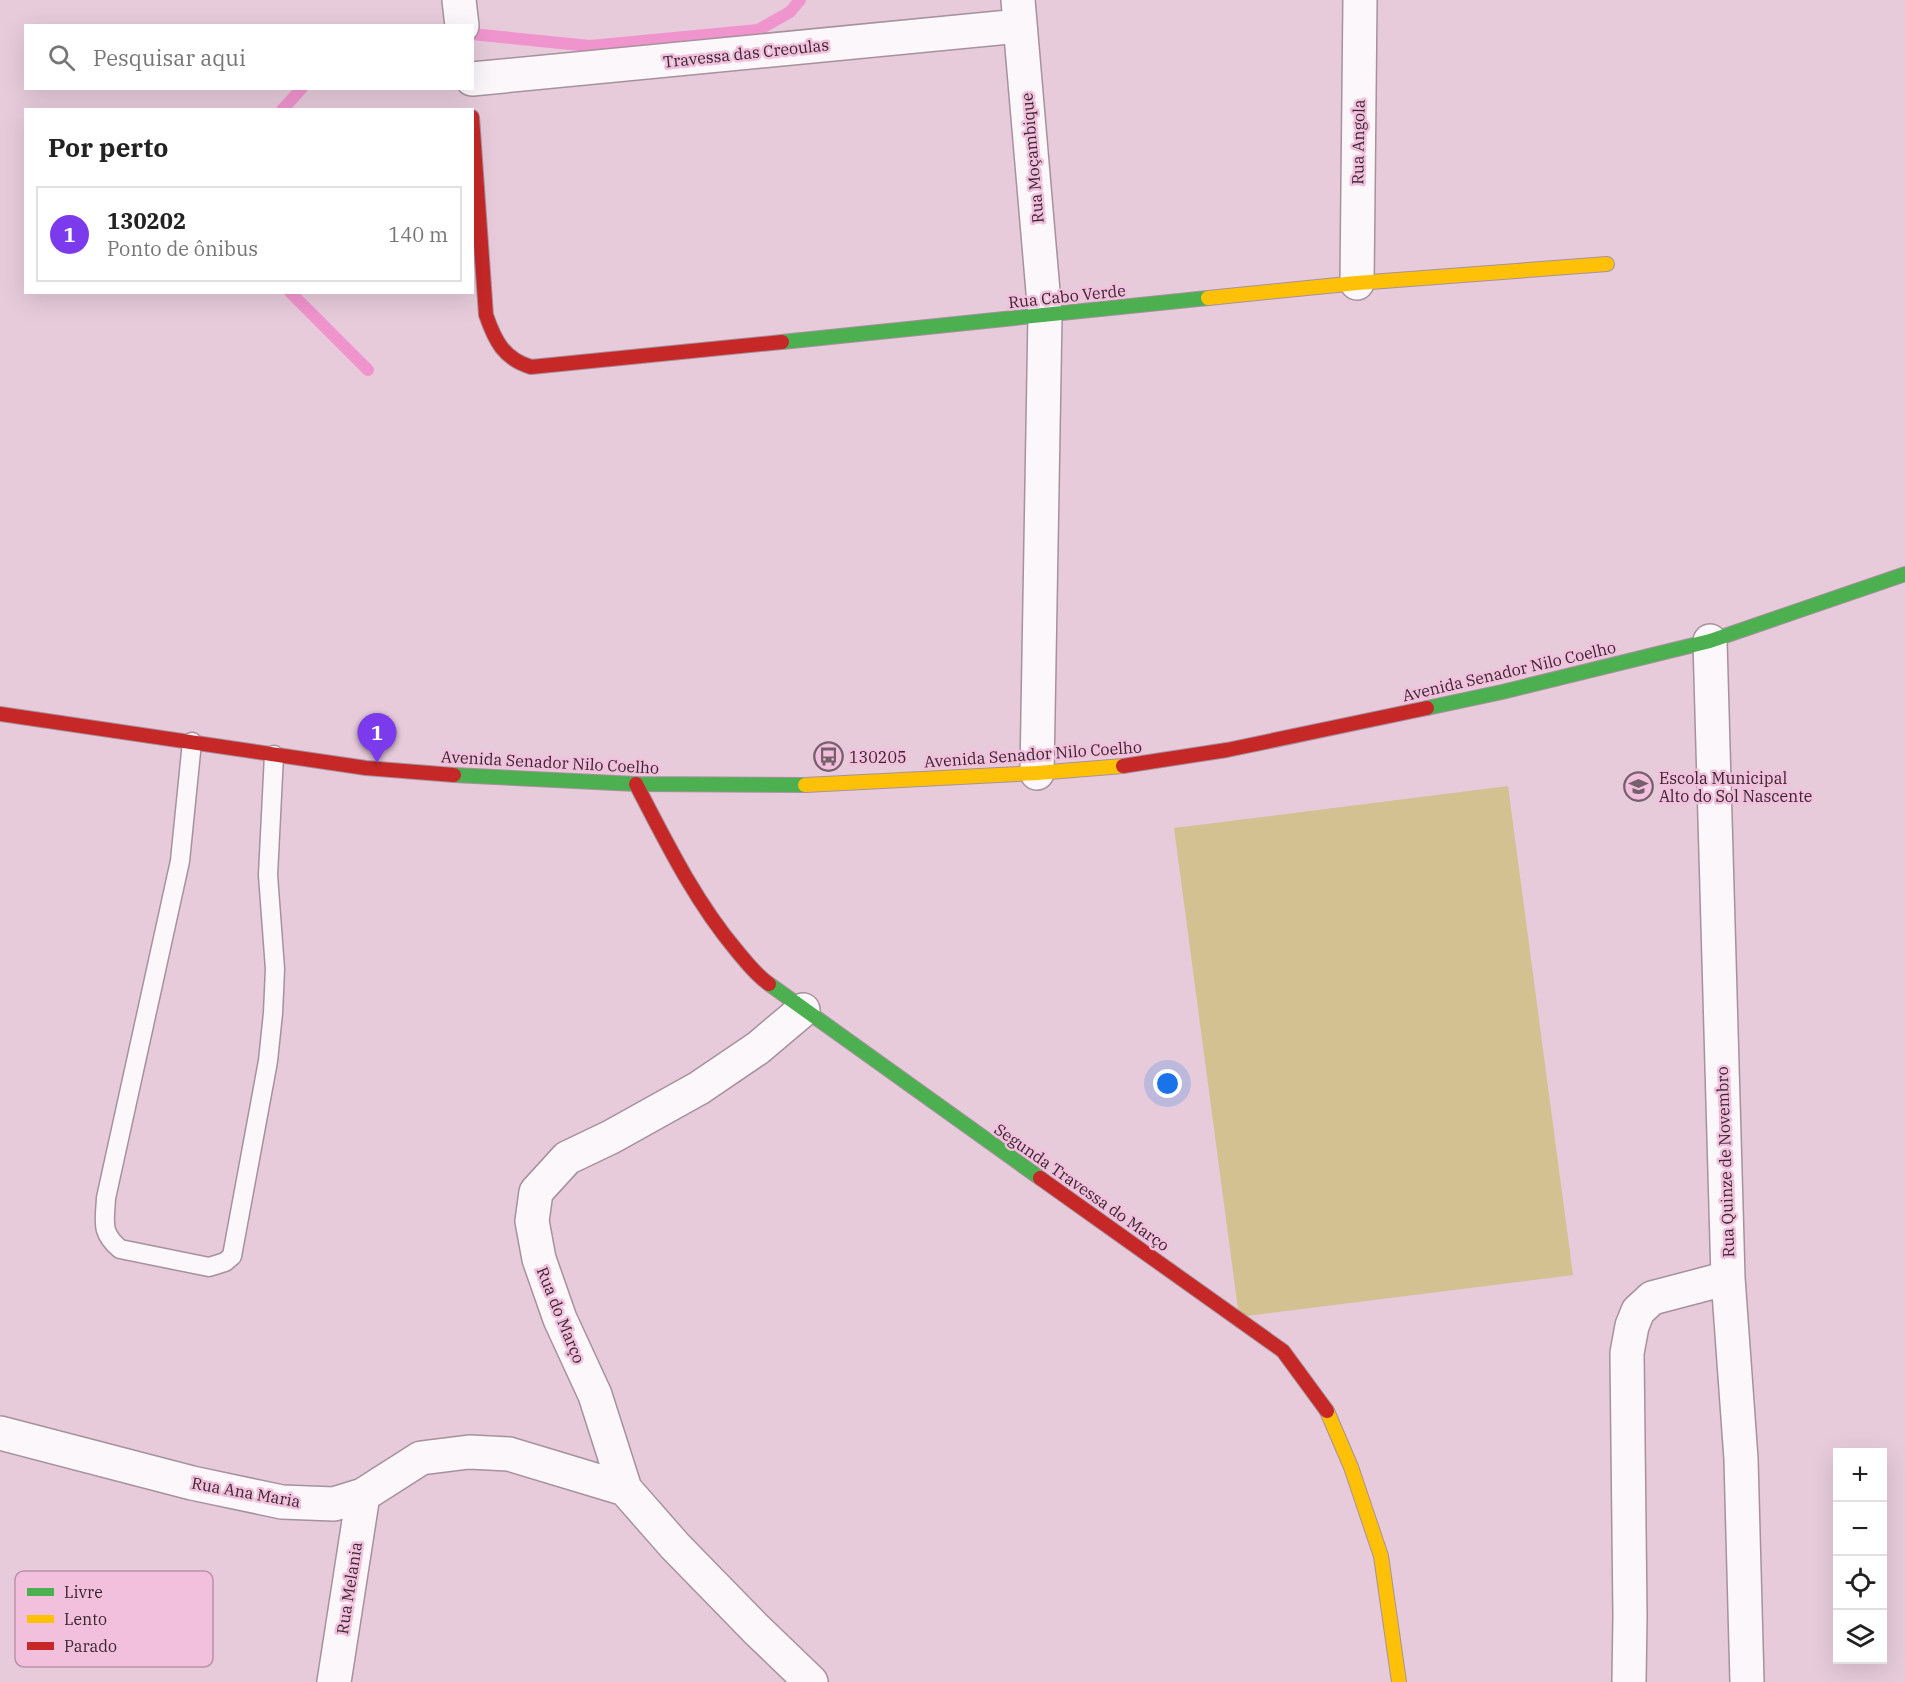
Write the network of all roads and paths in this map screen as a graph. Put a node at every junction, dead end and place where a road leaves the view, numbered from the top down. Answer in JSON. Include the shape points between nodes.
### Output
{"nodes":[{"id":1,"x":459,"y":0,"type":"edge"},
{"id":2,"x":1360,"y":0,"type":"edge"},
{"id":3,"x":1019,"y":13,"type":"edge"},
{"id":4,"x":462,"y":24,"type":"edge"},
{"id":5,"x":474,"y":79,"type":"edge"},
{"id":6,"x":471,"y":90,"type":"edge"},
{"id":7,"x":472,"y":108,"type":"edge"},
{"id":8,"x":474,"y":145,"type":"edge"},
{"id":9,"x":1607,"y":264,"type":"dead end"},
{"id":10,"x":1357,"y":284,"type":"junction"},
{"id":11,"x":1045,"y":315,"type":"junction"},
{"id":12,"x":1905,"y":573,"type":"edge"},
{"id":13,"x":1710,"y":641,"type":"junction"},
{"id":14,"x":0,"y":714,"type":"edge"},
{"id":15,"x":192,"y":742,"type":"junction"},
{"id":16,"x":274,"y":755,"type":"junction"},
{"id":17,"x":1037,"y":773,"type":"junction"},
{"id":18,"x":636,"y":784,"type":"junction"},
{"id":19,"x":804,"y":1010,"type":"junction"},
{"id":20,"x":1728,"y":1278,"type":"junction"},
{"id":21,"x":0,"y":1433,"type":"edge"},
{"id":22,"x":625,"y":1490,"type":"junction"},
{"id":23,"x":363,"y":1495,"type":"junction"},
{"id":24,"x":334,"y":1682,"type":"edge"},
{"id":25,"x":811,"y":1682,"type":"edge"},
{"id":26,"x":1399,"y":1682,"type":"edge"},
{"id":27,"x":1629,"y":1682,"type":"edge"},
{"id":28,"x":1747,"y":1682,"type":"edge"}],
"edges":[{"from":1,"to":4,"type":"street"},
{"from":2,"to":10,"type":"street","name":"Rua Angola"},
{"from":3,"to":5,"type":"street","name":"Travessa das Creoulas"},
{"from":3,"to":11,"type":"street","name":"Rua Moçambique"},
{"from":6,"to":7,"type":"street"},
{"from":8,"to":11,"type":"street","name":"Rua Cabo Verde","via":[[486,315],[505,352],[515,362],[531,367]]},
{"from":9,"to":10,"type":"street","name":"Rua Cabo Verde"},
{"from":10,"to":11,"type":"street","name":"Rua Cabo Verde"},
{"from":11,"to":17,"type":"street","name":"Rua Moçambique"},
{"from":12,"to":13,"type":"street","name":"Avenida Senador Nilo Coelho"},
{"from":13,"to":17,"type":"street","name":"Avenida Senador Nilo Coelho","via":[[1502,692],[1227,750],[1143,764]]},
{"from":13,"to":20,"type":"street","name":"Rua Quinze de Novembro"},
{"from":14,"to":15,"type":"street","name":"Avenida Senador Nilo Coelho"},
{"from":15,"to":16,"type":"street","name":"Avenida Senador Nilo Coelho"},
{"from":15,"to":16,"type":"lane","via":[[180,861],[106,1198],[104,1227],[109,1239],[120,1249],[209,1267],[232,1256],[268,1061],[275,969],[268,875]]},
{"from":16,"to":18,"type":"street","name":"Avenida Senador Nilo Coelho","via":[[456,776]]},
{"from":17,"to":18,"type":"street","name":"Avenida Senador Nilo Coelho","via":[[823,785]]},
{"from":18,"to":19,"type":"street","name":"Segunda Travessa do Março","via":[[717,927],[758,976]]},
{"from":19,"to":22,"type":"street","name":"Rua do Março","via":[[758,1048],[699,1088],[567,1158],[536,1192],[532,1221],[539,1259],[560,1319],[595,1395]]},
{"from":19,"to":26,"type":"street","name":"Segunda Travessa do Março","via":[[1283,1351],[1327,1411],[1351,1467],[1381,1556]]},
{"from":20,"to":27,"type":"street","via":[[1652,1298],[1638,1311],[1632,1326],[1628,1353]]},
{"from":20,"to":28,"type":"street","name":"Rua Quinze de Novembro","via":[[1741,1459]]},
{"from":21,"to":23,"type":"street","name":"Rua Ana Maria","via":[[282,1502],[334,1504]]},
{"from":22,"to":23,"type":"street","name":"Rua Ana Maria","via":[[509,1454],[469,1452],[421,1458]]},
{"from":22,"to":25,"type":"street","name":"Rua do Março","via":[[675,1546]]},
{"from":23,"to":24,"type":"street","name":"Rua Melania"}]}
